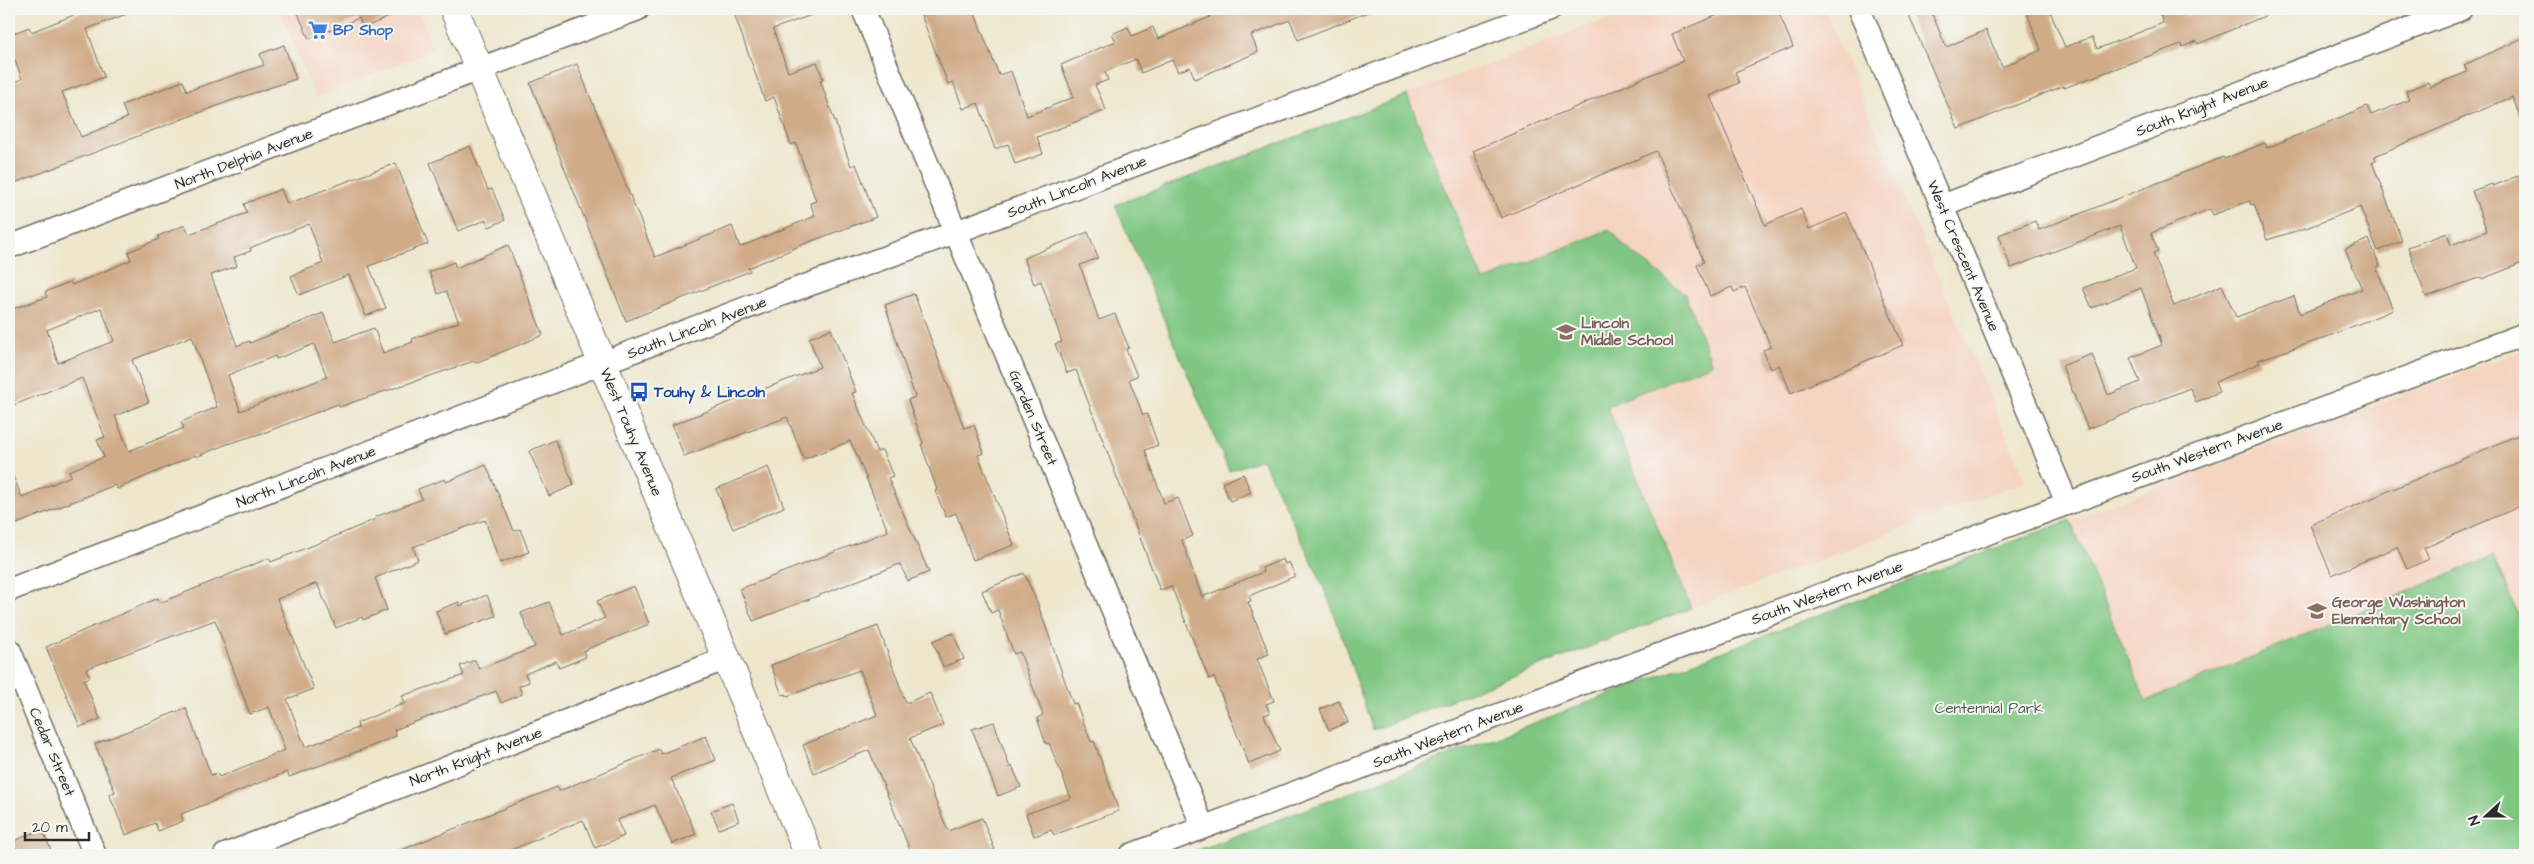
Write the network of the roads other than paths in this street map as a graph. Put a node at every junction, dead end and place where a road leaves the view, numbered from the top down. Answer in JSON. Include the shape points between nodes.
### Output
{"nodes":[{"id":1,"x":454,"y":9,"type":"edge"},
{"id":2,"x":638,"y":9,"type":"edge"},
{"id":3,"x":863,"y":9,"type":"edge"},
{"id":4,"x":1550,"y":9,"type":"edge"},
{"id":5,"x":1859,"y":9,"type":"edge"},
{"id":6,"x":2461,"y":9,"type":"edge"},
{"id":7,"x":480,"y":70,"type":"junction"},
{"id":8,"x":1942,"y":206,"type":"junction"},
{"id":9,"x":956,"y":232,"type":"junction"},
{"id":10,"x":9,"y":247,"type":"edge"},
{"id":11,"x":2525,"y":334,"type":"edge"},
{"id":12,"x":603,"y":364,"type":"junction"},
{"id":13,"x":2067,"y":504,"type":"junction"},
{"id":14,"x":9,"y":590,"type":"edge"},
{"id":15,"x":9,"y":650,"type":"edge"},
{"id":16,"x":727,"y":658,"type":"junction"},
{"id":17,"x":1203,"y":827,"type":"junction"},
{"id":18,"x":94,"y":855,"type":"edge"},
{"id":19,"x":225,"y":855,"type":"edge"},
{"id":20,"x":809,"y":855,"type":"edge"},
{"id":21,"x":1131,"y":855,"type":"edge"}],
"edges":[{"from":1,"to":7,"type":"main road","name":"West Touhy Avenue"},
{"from":2,"to":7,"type":"street","name":"North Delphia Avenue"},
{"from":3,"to":9,"type":"street","name":"Garden Street"},
{"from":4,"to":9,"type":"street","name":"South Lincoln Avenue"},
{"from":5,"to":8,"type":"street","name":"West Crescent Avenue"},
{"from":6,"to":8,"type":"street","name":"South Knight Avenue"},
{"from":7,"to":10,"type":"street","name":"North Delphia Avenue"},
{"from":7,"to":12,"type":"main road","name":"West Touhy Avenue"},
{"from":8,"to":13,"type":"street","name":"West Crescent Avenue"},
{"from":9,"to":12,"type":"street","name":"South Lincoln Avenue"},
{"from":9,"to":17,"type":"street","name":"Garden Street"},
{"from":11,"to":13,"type":"street","name":"South Western Avenue"},
{"from":12,"to":14,"type":"street","name":"North Lincoln Avenue"},
{"from":12,"to":16,"type":"main road","name":"West Touhy Avenue"},
{"from":13,"to":17,"type":"street","name":"South Western Avenue"},
{"from":15,"to":18,"type":"street","name":"Cedar Street"},
{"from":16,"to":19,"type":"street","name":"North Knight Avenue"},
{"from":16,"to":20,"type":"main road","name":"West Touhy Avenue"},
{"from":17,"to":21,"type":"street","name":"South Western Avenue"}]}
